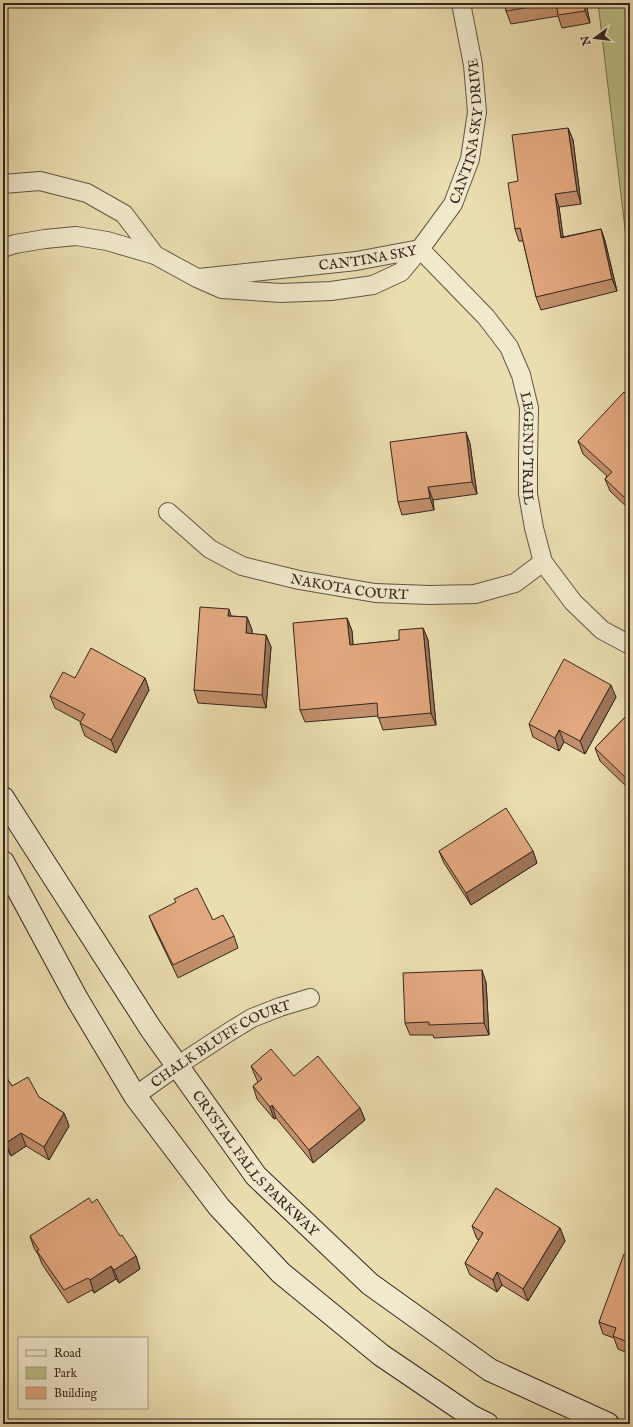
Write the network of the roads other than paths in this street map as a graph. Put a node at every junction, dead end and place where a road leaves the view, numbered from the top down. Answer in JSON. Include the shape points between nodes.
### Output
{"nodes":[{"id":1,"x":461,"y":3,"type":"edge"},
{"id":2,"x":3,"y":184,"type":"edge"},
{"id":3,"x":3,"y":248,"type":"edge"},
{"id":4,"x":420,"y":249,"type":"junction"},
{"id":5,"x":155,"y":255,"type":"junction"},
{"id":6,"x":197,"y":278,"type":"junction"},
{"id":7,"x":168,"y":512,"type":"dead end"},
{"id":8,"x":543,"y":562,"type":"junction"},
{"id":9,"x":630,"y":645,"type":"edge"},
{"id":10,"x":3,"y":798,"type":"edge"},
{"id":11,"x":3,"y":862,"type":"edge"},
{"id":12,"x":310,"y":998,"type":"dead end"},
{"id":13,"x":177,"y":1066,"type":"junction"},
{"id":14,"x":135,"y":1096,"type":"junction"},
{"id":15,"x":487,"y":1424,"type":"edge"},
{"id":16,"x":608,"y":1424,"type":"edge"}],
"edges":[{"from":1,"to":4,"type":"street","name":"CANTINA SKY DRIVE","via":[[473,65],[477,112],[470,159],[453,204]]},
{"from":2,"to":5,"type":"street","name":"CANTINA SKY","via":[[40,181],[87,193],[124,214]]},
{"from":3,"to":5,"type":"street","name":"CANTINA SKY","via":[[23,242],[76,236],[107,241]]},
{"from":4,"to":6,"type":"street","name":"CANTINA SKY","via":[[356,261]]},
{"from":4,"to":6,"type":"street","name":"CANTINA SKY","via":[[401,272],[373,285],[331,291],[282,294],[222,289]]},
{"from":4,"to":8,"type":"street","name":"LEGEND TRAIL","via":[[486,317],[509,347],[521,375],[529,408],[528,494]]},
{"from":5,"to":6,"type":"street","name":"CANTINA SKY"},
{"from":7,"to":8,"type":"street","name":"NAKOTA COURT","via":[[210,549],[242,566],[299,580],[375,593],[430,596],[476,594],[515,582]]},
{"from":8,"to":9,"type":"street","name":"LEGEND TRAIL","via":[[573,602],[602,630]]},
{"from":10,"to":13,"type":"street","name":"CRYSTAL FALLS PARKWAY"},
{"from":11,"to":14,"type":"street","via":[[77,999]]},
{"from":12,"to":13,"type":"street","name":"CHALK BLUFF COURT","via":[[252,1018]]},
{"from":13,"to":14,"type":"street","name":"CHALK BLUFF COURT"},
{"from":13,"to":16,"type":"street","name":"CRYSTAL FALLS PARKWAY","via":[[256,1176],[370,1284],[490,1370]]},
{"from":14,"to":15,"type":"street","via":[[219,1207],[281,1273],[381,1355],[471,1416]]}]}
